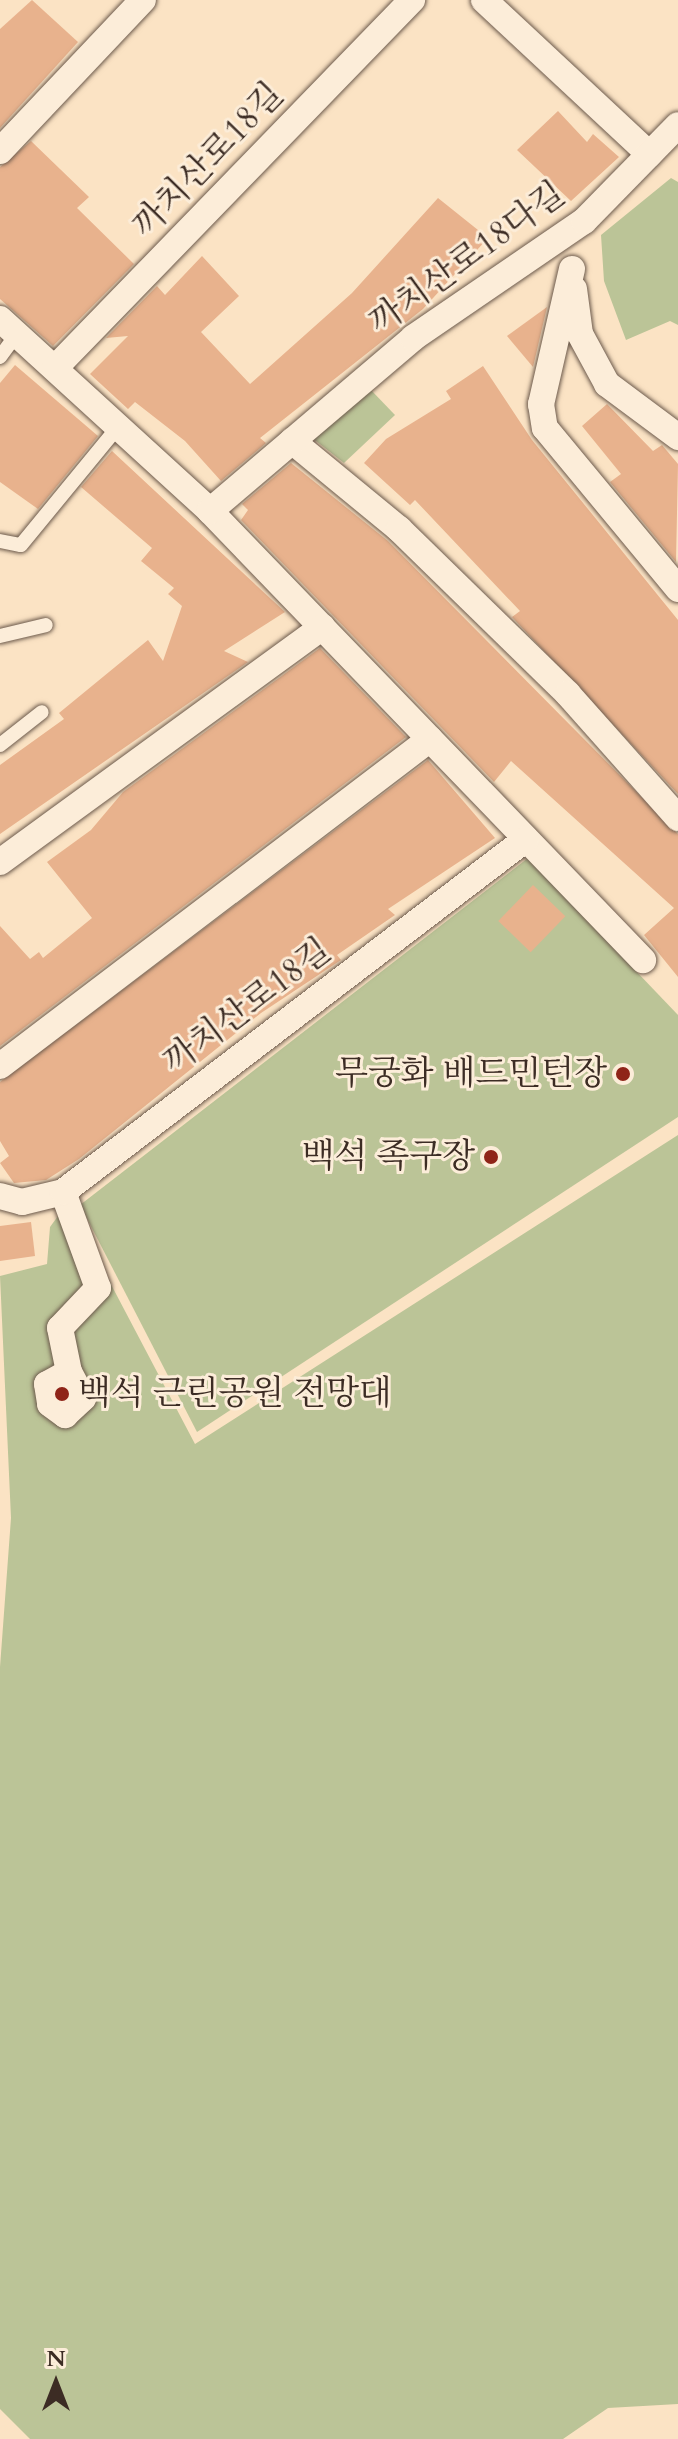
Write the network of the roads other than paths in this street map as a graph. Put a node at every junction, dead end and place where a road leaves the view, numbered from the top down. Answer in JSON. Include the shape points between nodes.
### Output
{"nodes":[{"id":1,"x":143,"y":0,"type":"edge"},
{"id":2,"x":412,"y":0,"type":"edge"},
{"id":3,"x":484,"y":0,"type":"edge"},
{"id":4,"x":678,"y":125,"type":"edge"},
{"id":5,"x":0,"y":151,"type":"edge"},
{"id":6,"x":649,"y":154,"type":"junction"},
{"id":7,"x":571,"y":230,"type":"junction"},
{"id":8,"x":572,"y":269,"type":"junction"},
{"id":9,"x":8,"y":326,"type":"edge"},
{"id":10,"x":0,"y":357,"type":"edge"},
{"id":11,"x":55,"y":368,"type":"junction"},
{"id":12,"x":118,"y":427,"type":"junction"},
{"id":13,"x":678,"y":437,"type":"edge"},
{"id":14,"x":292,"y":441,"type":"junction"},
{"id":15,"x":210,"y":511,"type":"junction"},
{"id":16,"x":0,"y":541,"type":"edge"},
{"id":17,"x":678,"y":589,"type":"edge"},
{"id":18,"x":46,"y":625,"type":"dead end"},
{"id":19,"x":322,"y":627,"type":"junction"},
{"id":20,"x":0,"y":636,"type":"edge"},
{"id":21,"x":42,"y":712,"type":"dead end"},
{"id":22,"x":430,"y":739,"type":"junction"},
{"id":23,"x":0,"y":745,"type":"edge"},
{"id":24,"x":678,"y":818,"type":"edge"},
{"id":25,"x":526,"y":839,"type":"junction"},
{"id":26,"x":0,"y":862,"type":"edge"},
{"id":27,"x":643,"y":960,"type":"dead end"},
{"id":28,"x":0,"y":1066,"type":"edge"},
{"id":29,"x":63,"y":1192,"type":"junction"},
{"id":30,"x":0,"y":1196,"type":"edge"},
{"id":31,"x":69,"y":1372,"type":"dead end"}],
"edges":[{"from":1,"to":5,"type":"street"},
{"from":2,"to":11,"type":"street","name":"까치산로18길"},
{"from":3,"to":6,"type":"street"},
{"from":4,"to":6,"type":"street","name":"까치산로18다길"},
{"from":6,"to":7,"type":"street","name":"까치산로18다길"},
{"from":7,"to":8,"type":"street"},
{"from":7,"to":14,"type":"street","name":"까치산로18다길","via":[[413,338]]},
{"from":8,"to":13,"type":"street","via":[[580,334],[607,384]]},
{"from":8,"to":17,"type":"street","via":[[541,404],[545,428]]},
{"from":9,"to":10,"type":"lane"},
{"from":9,"to":11,"type":"street"},
{"from":11,"to":12,"type":"street"},
{"from":12,"to":15,"type":"street"},
{"from":12,"to":16,"type":"lane","via":[[21,545]]},
{"from":14,"to":15,"type":"street","name":"까치산로18다길"},
{"from":14,"to":24,"type":"street","via":[[399,529],[568,694]]},
{"from":15,"to":19,"type":"street"},
{"from":18,"to":20,"type":"lane"},
{"from":19,"to":22,"type":"street"},
{"from":19,"to":26,"type":"street"},
{"from":21,"to":23,"type":"lane"},
{"from":22,"to":25,"type":"street"},
{"from":22,"to":28,"type":"street"},
{"from":25,"to":27,"type":"street"},
{"from":25,"to":29,"type":"street","name":"까치산로18길"},
{"from":29,"to":30,"type":"street","name":"까치산로18길","via":[[22,1202]]},
{"from":29,"to":31,"type":"street","via":[[98,1288],[60,1328]]}]}
